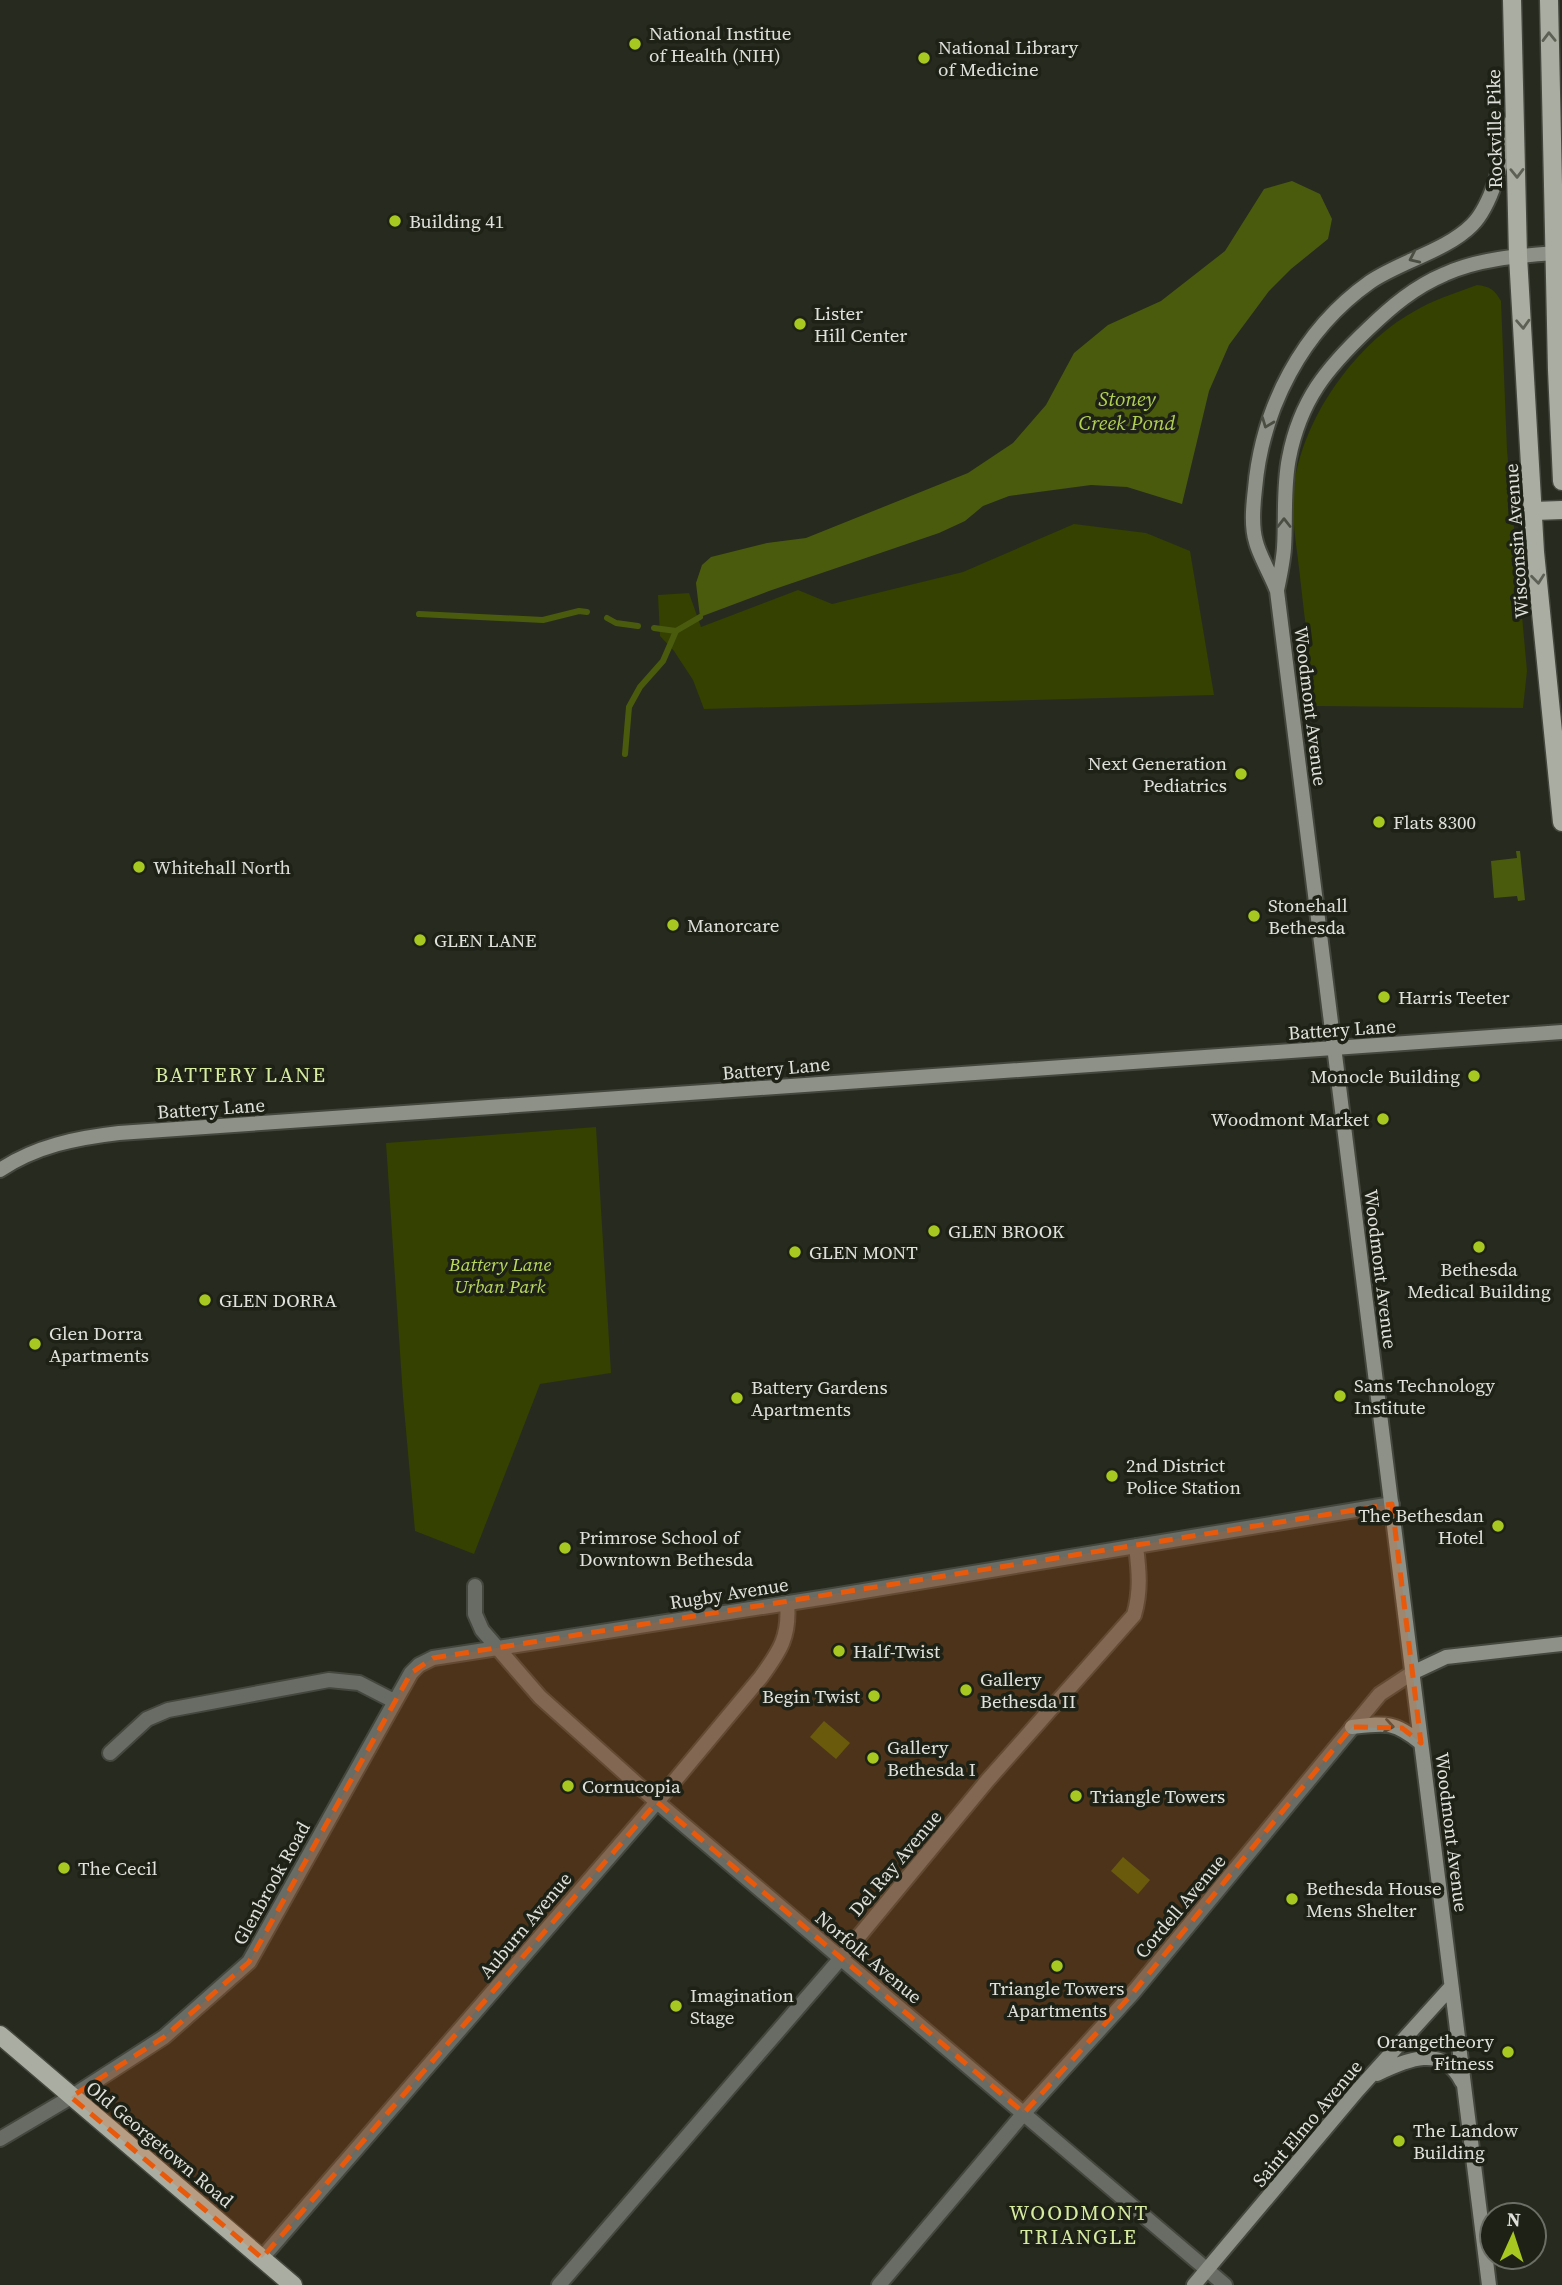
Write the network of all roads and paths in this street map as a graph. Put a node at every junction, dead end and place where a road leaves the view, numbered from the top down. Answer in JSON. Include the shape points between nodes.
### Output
{"nodes":[{"id":1,"x":1512,"y":0,"type":"edge"},
{"id":2,"x":1549,"y":0,"type":"edge"},
{"id":3,"x":1516,"y":105,"type":"junction"},
{"id":4,"x":1557,"y":188,"type":"edge"},
{"id":5,"x":1558,"y":253,"type":"edge"},
{"id":6,"x":1518,"y":256,"type":"junction"},
{"id":7,"x":1562,"y":481,"type":"edge"},
{"id":8,"x":1562,"y":510,"type":"edge"},
{"id":9,"x":1534,"y":511,"type":"junction"},
{"id":10,"x":1277,"y":591,"type":"junction"},
{"id":11,"x":1562,"y":816,"type":"edge"},
{"id":12,"x":1562,"y":1032,"type":"edge"},
{"id":13,"x":1334,"y":1049,"type":"junction"},
{"id":14,"x":0,"y":1170,"type":"edge"},
{"id":15,"x":1392,"y":1504,"type":"junction"},
{"id":16,"x":1136,"y":1546,"type":"junction"},
{"id":17,"x":475,"y":1586,"type":"dead end"},
{"id":18,"x":787,"y":1603,"type":"junction"},
{"id":19,"x":1562,"y":1644,"type":"edge"},
{"id":20,"x":498,"y":1649,"type":"junction"},
{"id":21,"x":1412,"y":1673,"type":"junction"},
{"id":22,"x":394,"y":1701,"type":"junction"},
{"id":23,"x":1352,"y":1727,"type":"junction"},
{"id":24,"x":1421,"y":1743,"type":"junction"},
{"id":25,"x":110,"y":1753,"type":"dead end"},
{"id":26,"x":657,"y":1802,"type":"junction"},
{"id":27,"x":841,"y":1958,"type":"junction"},
{"id":28,"x":1451,"y":1987,"type":"junction"},
{"id":29,"x":0,"y":2035,"type":"edge"},
{"id":30,"x":1369,"y":2078,"type":"junction"},
{"id":31,"x":1464,"y":2087,"type":"junction"},
{"id":32,"x":71,"y":2097,"type":"junction"},
{"id":33,"x":1024,"y":2113,"type":"junction"},
{"id":34,"x":0,"y":2139,"type":"edge"},
{"id":35,"x":262,"y":2258,"type":"junction"},
{"id":36,"x":1207,"y":2270,"type":"junction"},
{"id":37,"x":293,"y":2285,"type":"edge"},
{"id":38,"x":559,"y":2285,"type":"edge"},
{"id":39,"x":879,"y":2285,"type":"edge"},
{"id":40,"x":1194,"y":2285,"type":"edge"},
{"id":41,"x":1225,"y":2285,"type":"edge"},
{"id":42,"x":1489,"y":2285,"type":"edge"}],
"edges":[{"from":1,"to":3,"type":"main road","name":"Rockville Pike"},
{"from":4,"to":2,"type":"main road","one_way":true},
{"from":3,"to":6,"type":"main road","name":"Rockville Pike","one_way":true},
{"from":3,"to":10,"type":"street","name":"Woodmont Avenue","one_way":true,"via":[[1496,184],[1473,224],[1454,239],[1388,270],[1344,303],[1297,359],[1278,395],[1263,435],[1254,509],[1256,543]]},
{"from":4,"to":5,"type":"main road"},
{"from":5,"to":6,"type":"street","name":"Woodmont Avenue"},
{"from":5,"to":7,"type":"main road"},
{"from":6,"to":9,"type":"main road","name":"Wisconsin Avenue","one_way":true},
{"from":10,"to":6,"type":"street","name":"Woodmont Avenue","one_way":true,"via":[[1289,455],[1308,402],[1331,364],[1418,287],[1469,265]]},
{"from":8,"to":9,"type":"main road"},
{"from":9,"to":11,"type":"main road","name":"Wisconsin Avenue","one_way":true},
{"from":10,"to":13,"type":"street","name":"Woodmont Avenue"},
{"from":12,"to":13,"type":"street","name":"Battery Lane"},
{"from":13,"to":14,"type":"street","name":"Battery Lane","via":[[119,1133],[52,1145]]},
{"from":13,"to":15,"type":"street","name":"Woodmont Avenue"},
{"from":15,"to":16,"type":"street","name":"Rugby Avenue"},
{"from":15,"to":21,"type":"street","name":"Woodmont Avenue"},
{"from":16,"to":18,"type":"street","name":"Rugby Avenue"},
{"from":16,"to":27,"type":"street","name":"Del Ray Avenue","via":[[1140,1581],[1134,1615]]},
{"from":17,"to":20,"type":"street","via":[[475,1614]]},
{"from":18,"to":20,"type":"street","name":"Rugby Avenue"},
{"from":18,"to":26,"type":"street","name":"Auburn Avenue","via":[[789,1623],[776,1657]]},
{"from":19,"to":21,"type":"street","name":"Cordell Avenue","via":[[1446,1657]]},
{"from":20,"to":22,"type":"street","name":"Rugby Avenue","via":[[433,1658],[411,1673]]},
{"from":20,"to":26,"type":"street","name":"Norfolk Avenue","via":[[540,1697]]},
{"from":21,"to":23,"type":"street","name":"Cordell Avenue","via":[[1380,1694]]},
{"from":21,"to":24,"type":"street","name":"Woodmont Avenue"},
{"from":22,"to":25,"type":"street","via":[[359,1683],[328,1679],[167,1710],[147,1719]]},
{"from":22,"to":32,"type":"street","name":"Glenbrook Road","via":[[249,1962],[164,2037]]},
{"from":23,"to":24,"type":"street","one_way":true,"via":[[1402,1728]]},
{"from":23,"to":33,"type":"street","name":"Cordell Avenue","via":[[1141,1983]]},
{"from":24,"to":28,"type":"street","name":"Woodmont Avenue"},
{"from":26,"to":27,"type":"street","name":"Norfolk Avenue"},
{"from":26,"to":35,"type":"street","name":"Auburn Avenue"},
{"from":27,"to":33,"type":"street","name":"Norfolk Avenue"},
{"from":27,"to":38,"type":"street","name":"Del Ray Avenue"},
{"from":28,"to":30,"type":"street","name":"Saint Elmo Avenue"},
{"from":28,"to":31,"type":"street","name":"Woodmont Avenue"},
{"from":29,"to":32,"type":"main road","name":"Old Georgetown Road"},
{"from":30,"to":31,"type":"street","via":[[1421,2057],[1453,2068]]},
{"from":30,"to":36,"type":"street","name":"Saint Elmo Avenue"},
{"from":31,"to":42,"type":"street","name":"Woodmont Avenue"},
{"from":32,"to":34,"type":"street","name":"Glenbrook Road"},
{"from":32,"to":35,"type":"main road","name":"Old Georgetown Road"},
{"from":33,"to":36,"type":"street","name":"Norfolk Avenue"},
{"from":33,"to":39,"type":"street","name":"Cordell Avenue"},
{"from":35,"to":37,"type":"main road","name":"Old Georgetown Road"},
{"from":36,"to":40,"type":"street","name":"Saint Elmo Avenue"},
{"from":36,"to":41,"type":"street","name":"Norfolk Avenue"}]}
